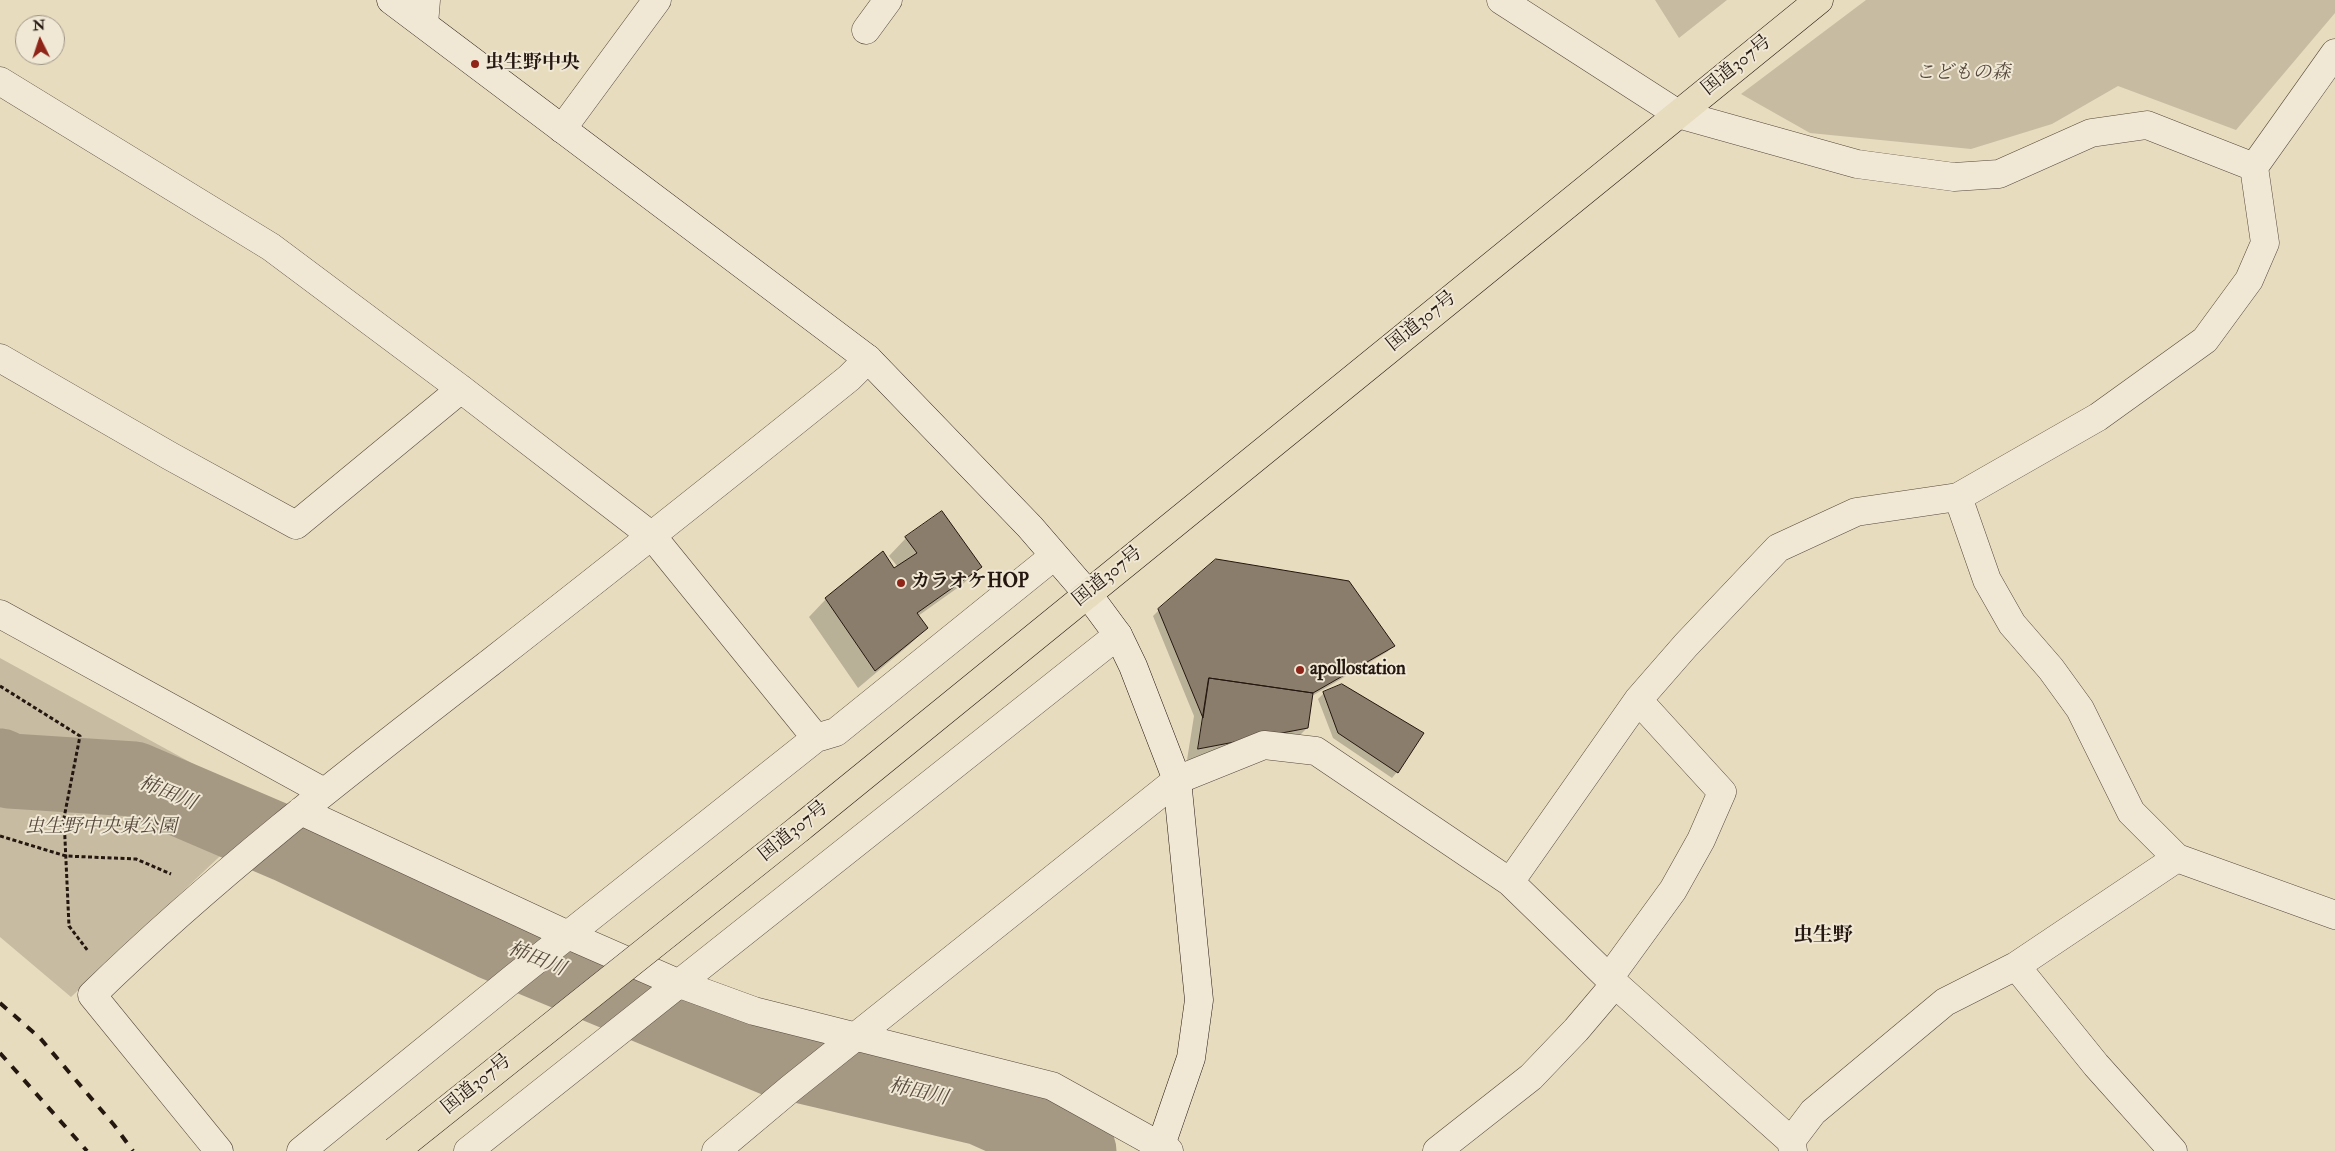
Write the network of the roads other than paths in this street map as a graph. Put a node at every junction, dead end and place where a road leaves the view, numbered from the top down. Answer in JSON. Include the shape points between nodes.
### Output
{"nodes":[{"id":1,"x":390,"y":0,"type":"edge"},
{"id":2,"x":657,"y":0,"type":"edge"},
{"id":3,"x":888,"y":0,"type":"edge"},
{"id":4,"x":1501,"y":0,"type":"edge"},
{"id":5,"x":1819,"y":0,"type":"edge"},
{"id":6,"x":425,"y":12,"type":"edge"},
{"id":7,"x":866,"y":30,"type":"dead end"},
{"id":8,"x":2335,"y":53,"type":"edge"},
{"id":9,"x":0,"y":81,"type":"edge"},
{"id":10,"x":1678,"y":114,"type":"junction"},
{"id":11,"x":562,"y":129,"type":"junction"},
{"id":12,"x":2254,"y":167,"type":"junction"},
{"id":13,"x":0,"y":358,"type":"edge"},
{"id":14,"x":868,"y":359,"type":"junction"},
{"id":15,"x":461,"y":389,"type":"junction"},
{"id":16,"x":1958,"y":497,"type":"junction"},
{"id":17,"x":652,"y":536,"type":"junction"},
{"id":18,"x":1054,"y":556,"type":"junction"},
{"id":19,"x":1087,"y":593,"type":"junction"},
{"id":20,"x":0,"y":614,"type":"edge"},
{"id":21,"x":1118,"y":635,"type":"junction"},
{"id":22,"x":1638,"y":700,"type":"junction"},
{"id":23,"x":816,"y":738,"type":"junction"},
{"id":24,"x":1177,"y":780,"type":"junction"},
{"id":25,"x":324,"y":792,"type":"junction"},
{"id":26,"x":300,"y":812,"type":"junction"},
{"id":27,"x":2177,"y":858,"type":"junction"},
{"id":28,"x":1510,"y":882,"type":"junction"},
{"id":29,"x":2335,"y":914,"type":"edge"},
{"id":30,"x":568,"y":935,"type":"junction"},
{"id":31,"x":2016,"y":966,"type":"junction"},
{"id":32,"x":1612,"y":981,"type":"junction"},
{"id":33,"x":674,"y":988,"type":"junction"},
{"id":34,"x":850,"y":1042,"type":"junction"},
{"id":35,"x":1792,"y":1146,"type":"edge"},
{"id":36,"x":1163,"y":1150,"type":"edge"},
{"id":37,"x":219,"y":1151,"type":"edge"},
{"id":38,"x":301,"y":1151,"type":"edge"},
{"id":39,"x":395,"y":1151,"type":"edge"},
{"id":40,"x":468,"y":1151,"type":"edge"},
{"id":41,"x":716,"y":1151,"type":"edge"},
{"id":42,"x":1437,"y":1151,"type":"edge"},
{"id":43,"x":2173,"y":1151,"type":"edge"}],
"edges":[{"from":1,"to":6,"type":"street"},
{"from":2,"to":11,"type":"street"},
{"from":3,"to":7,"type":"street"},
{"from":4,"to":10,"type":"street"},
{"from":5,"to":10,"type":"highway","name":"国道307号"},
{"from":6,"to":11,"type":"street"},
{"from":8,"to":12,"type":"street"},
{"from":9,"to":15,"type":"street","via":[[271,247]]},
{"from":10,"to":12,"type":"street","via":[[1857,164],[1954,177],[1999,174],[2091,133],[2147,125]]},
{"from":10,"to":19,"type":"highway","name":"国道307号"},
{"from":11,"to":14,"type":"street"},
{"from":12,"to":16,"type":"street","via":[[2265,242],[2249,280],[2205,340],[2098,416]]},
{"from":13,"to":15,"type":"street","via":[[296,525]]},
{"from":14,"to":17,"type":"street","via":[[849,378]]},
{"from":14,"to":18,"type":"street"},
{"from":15,"to":17,"type":"street"},
{"from":16,"to":22,"type":"street","via":[[1856,512],[1778,548]]},
{"from":16,"to":27,"type":"street","via":[[1987,580],[2012,624],[2080,709],[2131,812]]},
{"from":17,"to":23,"type":"street"},
{"from":17,"to":25,"type":"street"},
{"from":18,"to":19,"type":"street"},
{"from":18,"to":23,"type":"street","via":[[836,732]]},
{"from":19,"to":21,"type":"street"},
{"from":19,"to":39,"type":"highway","name":"国道307号","bridge":true,"via":[[800,828]]},
{"from":20,"to":25,"type":"street"},
{"from":21,"to":24,"type":"street"},
{"from":21,"to":33,"type":"street"},
{"from":22,"to":28,"type":"street"},
{"from":22,"to":32,"type":"street","via":[[1722,792],[1673,890]]},
{"from":23,"to":30,"type":"street"},
{"from":24,"to":28,"type":"street","via":[[1264,745],[1316,752]]},
{"from":24,"to":34,"type":"street"},
{"from":24,"to":36,"type":"street","via":[[1199,1000],[1191,1058]]},
{"from":25,"to":26,"type":"street"},
{"from":26,"to":30,"type":"street"},
{"from":26,"to":37,"type":"street","via":[[92,995]]},
{"from":27,"to":29,"type":"street"},
{"from":27,"to":31,"type":"street"},
{"from":28,"to":32,"type":"street"},
{"from":30,"to":33,"type":"street"},
{"from":30,"to":38,"type":"street"},
{"from":31,"to":35,"type":"street","via":[[1946,1002],[1813,1112]]},
{"from":31,"to":43,"type":"street","via":[[2096,1065]]},
{"from":32,"to":35,"type":"street"},
{"from":32,"to":42,"type":"street","via":[[1576,1030],[1532,1077]]},
{"from":33,"to":34,"type":"street"},
{"from":33,"to":40,"type":"street"},
{"from":34,"to":36,"type":"street","via":[[1052,1086]]},
{"from":34,"to":41,"type":"street"}]}
